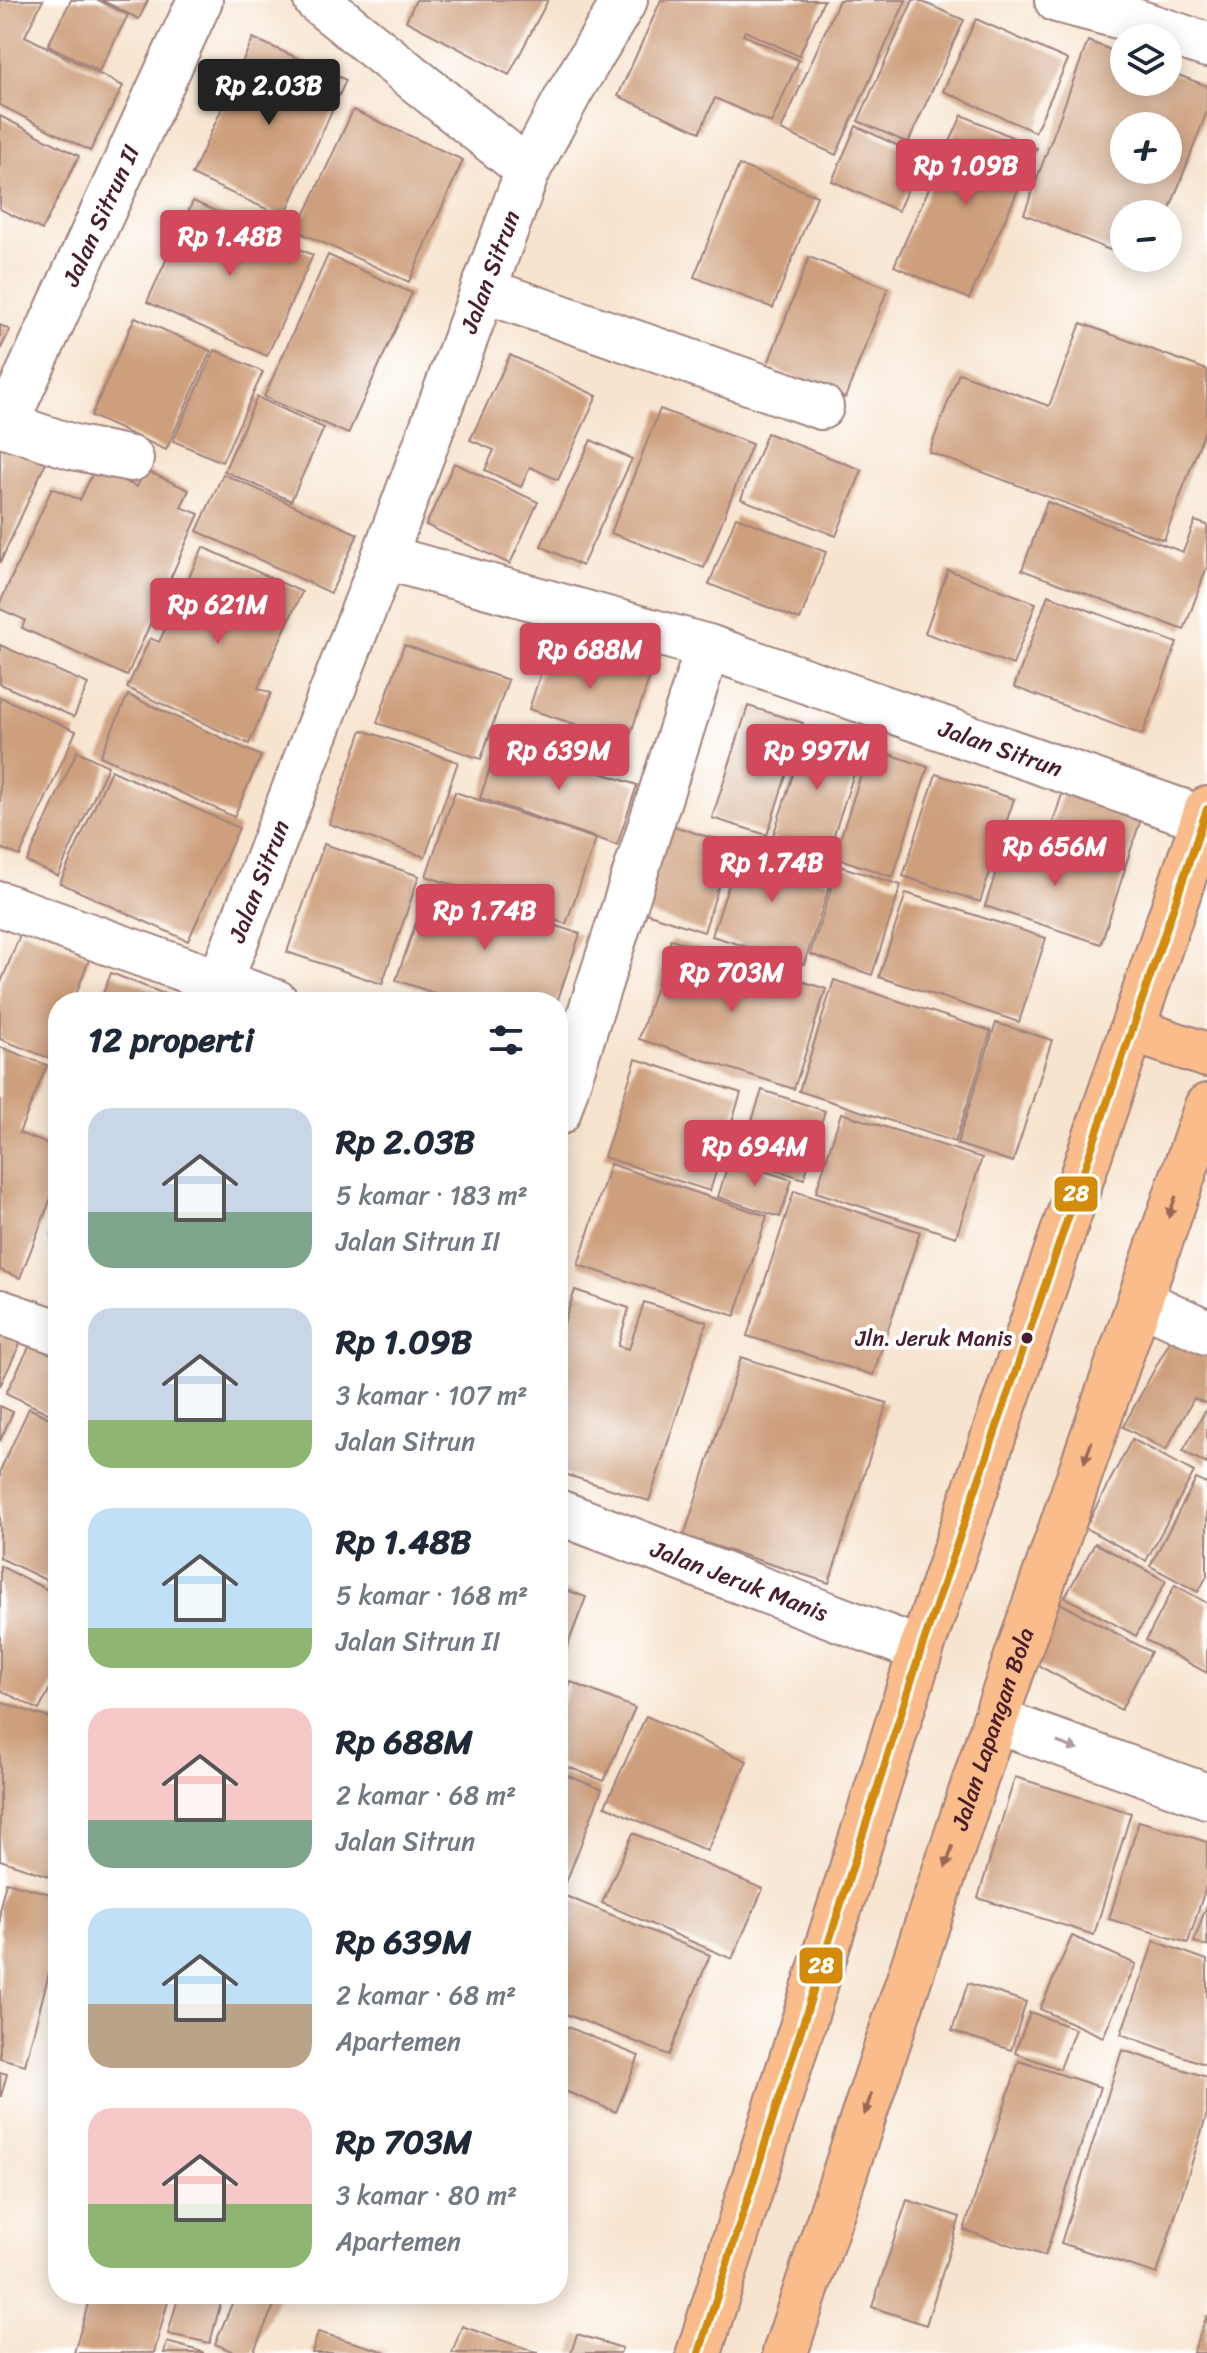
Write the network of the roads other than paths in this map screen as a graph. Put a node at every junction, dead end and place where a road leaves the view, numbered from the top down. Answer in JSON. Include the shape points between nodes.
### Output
{"nodes":[{"id":1,"x":200,"y":0,"type":"edge"},
{"id":2,"x":316,"y":0,"type":"edge"},
{"id":3,"x":625,"y":0,"type":"edge"},
{"id":4,"x":1057,"y":0,"type":"edge"},
{"id":5,"x":1207,"y":45,"type":"edge"},
{"id":6,"x":528,"y":170,"type":"junction"},
{"id":7,"x":483,"y":290,"type":"junction"},
{"id":8,"x":821,"y":407,"type":"dead end"},
{"id":9,"x":2,"y":424,"type":"edge"},
{"id":10,"x":131,"y":459,"type":"dead end"},
{"id":11,"x":384,"y":557,"type":"junction"},
{"id":12,"x":708,"y":647,"type":"junction"},
{"id":13,"x":1205,"y":814,"type":"edge"},
{"id":14,"x":0,"y":904,"type":"edge"},
{"id":15,"x":220,"y":982,"type":"junction"},
{"id":16,"x":248,"y":992,"type":"edge"},
{"id":17,"x":1132,"y":1030,"type":"junction"},
{"id":18,"x":1207,"y":1055,"type":"edge"},
{"id":19,"x":568,"y":1078,"type":"edge"},
{"id":20,"x":1207,"y":1106,"type":"edge"},
{"id":21,"x":1140,"y":1301,"type":"junction"},
{"id":22,"x":0,"y":1312,"type":"edge"},
{"id":23,"x":48,"y":1329,"type":"edge"},
{"id":24,"x":1207,"y":1332,"type":"edge"},
{"id":25,"x":568,"y":1516,"type":"edge"},
{"id":26,"x":921,"y":1650,"type":"junction"},
{"id":27,"x":995,"y":1720,"type":"junction"},
{"id":28,"x":1207,"y":1796,"type":"edge"},
{"id":29,"x":699,"y":2353,"type":"edge"},
{"id":30,"x":785,"y":2353,"type":"edge"}],
"edges":[{"from":1,"to":9,"type":"street","name":"Jalan Sitrun II"},
{"from":2,"to":6,"type":"street"},
{"from":3,"to":6,"type":"street","name":"Jalan Sitrun"},
{"from":4,"to":5,"type":"street"},
{"from":6,"to":7,"type":"street","name":"Jalan Sitrun"},
{"from":7,"to":8,"type":"street"},
{"from":7,"to":11,"type":"street","name":"Jalan Sitrun"},
{"from":9,"to":10,"type":"street"},
{"from":11,"to":12,"type":"street","name":"Jalan Sitrun"},
{"from":11,"to":15,"type":"street","name":"Jalan Sitrun"},
{"from":12,"to":13,"type":"street","name":"Jalan Sitrun"},
{"from":12,"to":19,"type":"street"},
{"from":13,"to":17,"type":"main road"},
{"from":14,"to":15,"type":"street"},
{"from":15,"to":16,"type":"street"},
{"from":17,"to":18,"type":"main road"},
{"from":17,"to":26,"type":"main road"},
{"from":20,"to":21,"type":"main road","name":"Jalan Lapangan Bola","one_way":true},
{"from":21,"to":24,"type":"street"},
{"from":21,"to":27,"type":"main road","name":"Jalan Lapangan Bola","one_way":true},
{"from":22,"to":23,"type":"street"},
{"from":25,"to":26,"type":"street","name":"Jalan Jeruk Manis"},
{"from":26,"to":29,"type":"main road"},
{"from":27,"to":28,"type":"street","one_way":true},
{"from":27,"to":30,"type":"main road","name":"Jalan Lapangan Bola","one_way":true}]}
